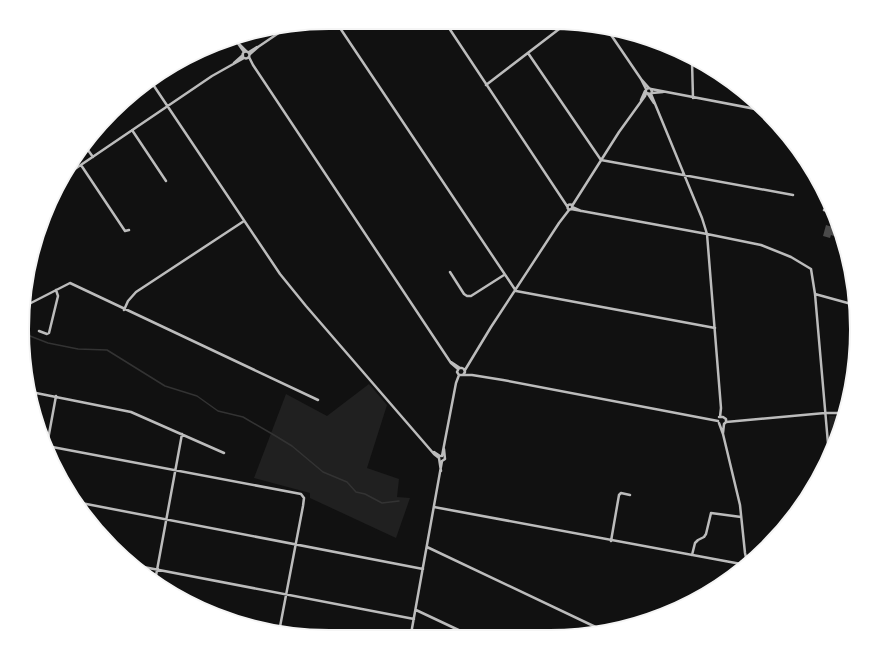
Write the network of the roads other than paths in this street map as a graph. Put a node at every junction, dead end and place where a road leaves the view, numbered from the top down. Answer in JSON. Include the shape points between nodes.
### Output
{"nodes":[{"id":1,"x":341,"y":29,"type":"edge"},
{"id":2,"x":450,"y":29,"type":"edge"},
{"id":3,"x":559,"y":29,"type":"edge"},
{"id":4,"x":277,"y":34,"type":"edge"},
{"id":5,"x":612,"y":36,"type":"edge"},
{"id":6,"x":238,"y":43,"type":"edge"},
{"id":7,"x":528,"y":53,"type":"junction"},
{"id":8,"x":246,"y":55,"type":"junction"},
{"id":9,"x":692,"y":65,"type":"edge"},
{"id":10,"x":486,"y":85,"type":"junction"},
{"id":11,"x":154,"y":86,"type":"edge"},
{"id":12,"x":648,"y":91,"type":"junction"},
{"id":13,"x":693,"y":98,"type":"junction"},
{"id":14,"x":167,"y":107,"type":"junction"},
{"id":15,"x":754,"y":110,"type":"edge"},
{"id":16,"x":132,"y":130,"type":"junction"},
{"id":17,"x":88,"y":151,"type":"edge"},
{"id":18,"x":93,"y":157,"type":"junction"},
{"id":19,"x":600,"y":160,"type":"junction"},
{"id":20,"x":81,"y":165,"type":"junction"},
{"id":21,"x":77,"y":168,"type":"edge"},
{"id":22,"x":684,"y":176,"type":"junction"},
{"id":23,"x":166,"y":181,"type":"dead end"},
{"id":24,"x":793,"y":195,"type":"dead end"},
{"id":25,"x":570,"y":207,"type":"junction"},
{"id":26,"x":244,"y":221,"type":"junction"},
{"id":27,"x":129,"y":230,"type":"dead end"},
{"id":28,"x":707,"y":234,"type":"junction"},
{"id":29,"x":450,"y":272,"type":"dead end"},
{"id":30,"x":504,"y":275,"type":"junction"},
{"id":31,"x":56,"y":290,"type":"junction"},
{"id":32,"x":516,"y":291,"type":"junction"},
{"id":33,"x":815,"y":294,"type":"junction"},
{"id":34,"x":848,"y":303,"type":"edge"},
{"id":35,"x":31,"y":304,"type":"edge"},
{"id":36,"x":124,"y":310,"type":"junction"},
{"id":37,"x":715,"y":328,"type":"junction"},
{"id":38,"x":39,"y":331,"type":"dead end"},
{"id":39,"x":461,"y":371,"type":"junction"},
{"id":40,"x":36,"y":393,"type":"edge"},
{"id":41,"x":56,"y":396,"type":"junction"},
{"id":42,"x":318,"y":400,"type":"dead end"},
{"id":43,"x":825,"y":413,"type":"junction"},
{"id":44,"x":838,"y":413,"type":"edge"},
{"id":45,"x":722,"y":420,"type":"junction"},
{"id":46,"x":182,"y":434,"type":"junction"},
{"id":47,"x":49,"y":436,"type":"edge"},
{"id":48,"x":828,"y":442,"type":"edge"},
{"id":49,"x":53,"y":447,"type":"edge"},
{"id":50,"x":224,"y":453,"type":"dead end"},
{"id":51,"x":441,"y":458,"type":"junction"},
{"id":52,"x":176,"y":470,"type":"junction"},
{"id":53,"x":630,"y":494,"type":"dead end"},
{"id":54,"x":85,"y":504,"type":"edge"},
{"id":55,"x":434,"y":507,"type":"junction"},
{"id":56,"x":741,"y":517,"type":"junction"},
{"id":57,"x":167,"y":520,"type":"junction"},
{"id":58,"x":611,"y":541,"type":"junction"},
{"id":59,"x":296,"y":544,"type":"junction"},
{"id":60,"x":427,"y":547,"type":"junction"},
{"id":61,"x":692,"y":555,"type":"junction"},
{"id":62,"x":745,"y":558,"type":"edge"},
{"id":63,"x":739,"y":563,"type":"edge"},
{"id":64,"x":147,"y":568,"type":"edge"},
{"id":65,"x":423,"y":569,"type":"junction"},
{"id":66,"x":157,"y":570,"type":"junction"},
{"id":67,"x":156,"y":574,"type":"edge"},
{"id":68,"x":286,"y":594,"type":"junction"},
{"id":69,"x":416,"y":610,"type":"junction"},
{"id":70,"x":414,"y":619,"type":"junction"},
{"id":71,"x":280,"y":625,"type":"edge"},
{"id":72,"x":594,"y":626,"type":"edge"},
{"id":73,"x":412,"y":630,"type":"edge"},
{"id":74,"x":458,"y":630,"type":"edge"}],
"edges":[{"from":1,"to":30,"type":"street"},
{"from":2,"to":10,"type":"street"},
{"from":3,"to":7,"type":"street"},
{"from":4,"to":8,"type":"street"},
{"from":5,"to":12,"type":"street"},
{"from":6,"to":8,"type":"street"},
{"from":7,"to":10,"type":"street"},
{"from":7,"to":19,"type":"street"},
{"from":8,"to":14,"type":"street"},
{"from":8,"to":39,"type":"street","via":[[451,362]]},
{"from":9,"to":13,"type":"street"},
{"from":10,"to":25,"type":"street"},
{"from":11,"to":14,"type":"street"},
{"from":12,"to":13,"type":"street"},
{"from":12,"to":19,"type":"street"},
{"from":12,"to":22,"type":"street"},
{"from":13,"to":15,"type":"street"},
{"from":14,"to":16,"type":"street"},
{"from":14,"to":26,"type":"street"},
{"from":16,"to":18,"type":"street"},
{"from":16,"to":23,"type":"street"},
{"from":17,"to":18,"type":"street"},
{"from":18,"to":20,"type":"street"},
{"from":19,"to":22,"type":"street"},
{"from":19,"to":25,"type":"street"},
{"from":20,"to":21,"type":"street"},
{"from":20,"to":27,"type":"street","via":[[125,231]]},
{"from":22,"to":24,"type":"street"},
{"from":22,"to":28,"type":"street"},
{"from":25,"to":28,"type":"street"},
{"from":25,"to":32,"type":"street"},
{"from":26,"to":36,"type":"street","via":[[136,292],[130,297]]},
{"from":26,"to":51,"type":"street","via":[[296,294],[432,451]]},
{"from":28,"to":33,"type":"street","via":[[768,247],[791,257],[811,269]]},
{"from":28,"to":37,"type":"street"},
{"from":29,"to":30,"type":"street","via":[[467,296]]},
{"from":30,"to":32,"type":"street"},
{"from":31,"to":35,"type":"street"},
{"from":31,"to":36,"type":"street","via":[[70,283]]},
{"from":31,"to":38,"type":"street","via":[[58,296],[49,333]]},
{"from":32,"to":37,"type":"street"},
{"from":32,"to":39,"type":"street"},
{"from":33,"to":34,"type":"street"},
{"from":33,"to":43,"type":"street"},
{"from":36,"to":42,"type":"street"},
{"from":37,"to":45,"type":"street"},
{"from":39,"to":45,"type":"street"},
{"from":39,"to":51,"type":"street","via":[[456,383]]},
{"from":40,"to":41,"type":"street"},
{"from":41,"to":46,"type":"street","via":[[131,412]]},
{"from":41,"to":47,"type":"street"},
{"from":43,"to":44,"type":"street"},
{"from":43,"to":45,"type":"street"},
{"from":43,"to":48,"type":"street"},
{"from":45,"to":56,"type":"street"},
{"from":46,"to":50,"type":"street"},
{"from":46,"to":52,"type":"street"},
{"from":49,"to":52,"type":"street"},
{"from":51,"to":55,"type":"street"},
{"from":52,"to":57,"type":"street"},
{"from":52,"to":59,"type":"street","via":[[298,493],[304,498]]},
{"from":53,"to":58,"type":"street","via":[[619,494]]},
{"from":54,"to":57,"type":"street"},
{"from":55,"to":58,"type":"street"},
{"from":55,"to":60,"type":"street"},
{"from":56,"to":61,"type":"street","via":[[711,513],[706,534],[695,543]]},
{"from":56,"to":62,"type":"street"},
{"from":57,"to":59,"type":"street"},
{"from":57,"to":66,"type":"street"},
{"from":58,"to":61,"type":"street"},
{"from":59,"to":65,"type":"street"},
{"from":59,"to":68,"type":"street"},
{"from":60,"to":65,"type":"street"},
{"from":60,"to":72,"type":"street"},
{"from":61,"to":63,"type":"street"},
{"from":64,"to":66,"type":"street"},
{"from":65,"to":69,"type":"street"},
{"from":66,"to":67,"type":"street"},
{"from":66,"to":68,"type":"street"},
{"from":68,"to":70,"type":"street"},
{"from":68,"to":71,"type":"street"},
{"from":69,"to":70,"type":"street"},
{"from":69,"to":74,"type":"street"},
{"from":70,"to":73,"type":"street"}]}
